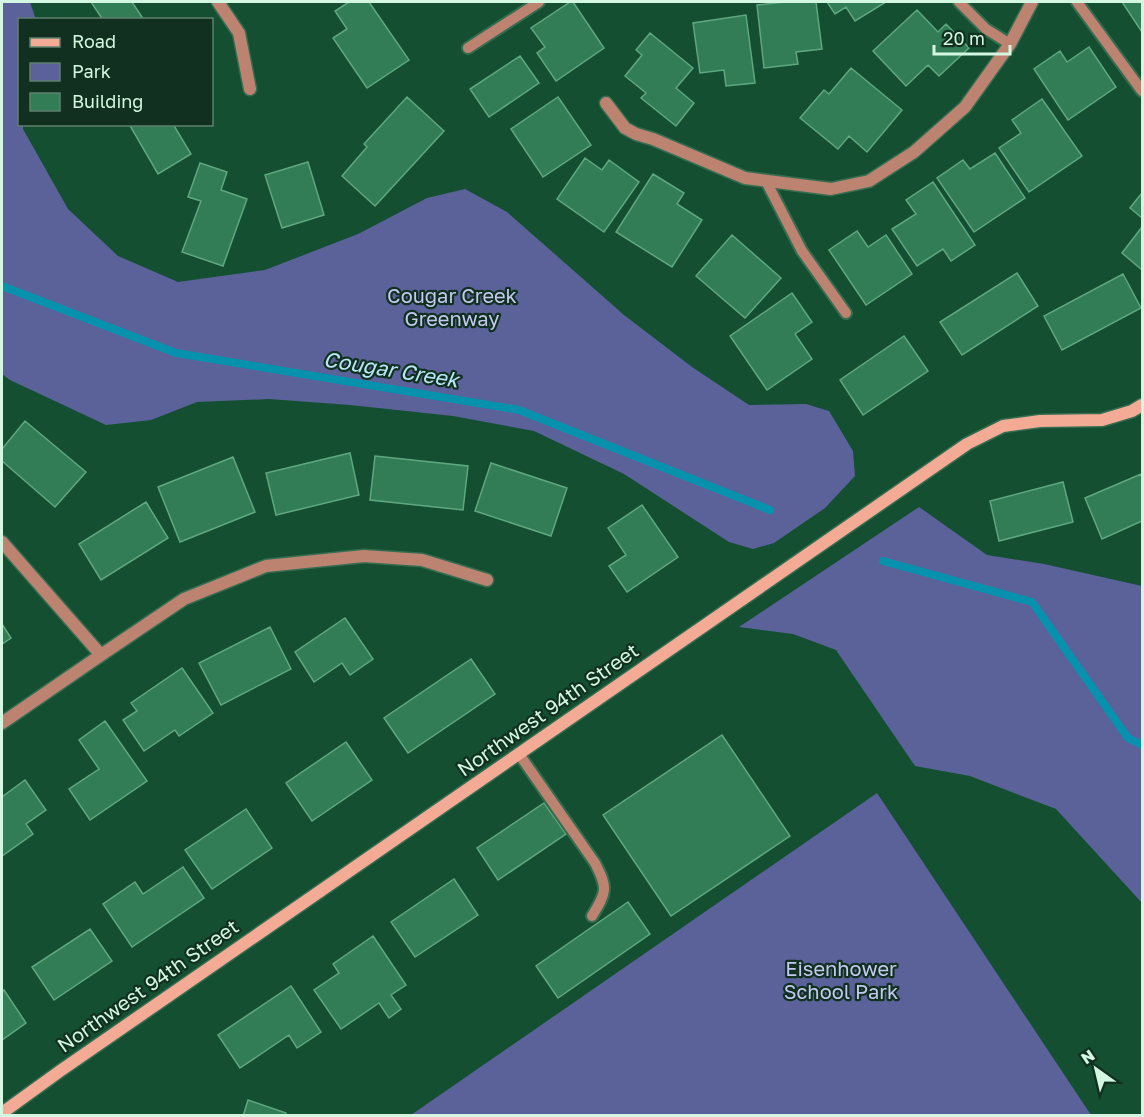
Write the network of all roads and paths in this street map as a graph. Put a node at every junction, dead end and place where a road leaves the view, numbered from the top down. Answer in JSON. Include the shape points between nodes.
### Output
{"nodes":[{"id":1,"x":218,"y":2,"type":"edge"},
{"id":2,"x":539,"y":2,"type":"edge"},
{"id":3,"x":959,"y":2,"type":"edge"},
{"id":4,"x":1032,"y":2,"type":"edge"},
{"id":5,"x":1077,"y":2,"type":"edge"},
{"id":6,"x":1010,"y":44,"type":"junction"},
{"id":7,"x":468,"y":48,"type":"dead end"},
{"id":8,"x":250,"y":89,"type":"dead end"},
{"id":9,"x":1143,"y":91,"type":"edge"},
{"id":10,"x":606,"y":103,"type":"dead end"},
{"id":11,"x":766,"y":181,"type":"junction"},
{"id":12,"x":846,"y":313,"type":"dead end"},
{"id":13,"x":1143,"y":405,"type":"edge"},
{"id":14,"x":2,"y":542,"type":"edge"},
{"id":15,"x":487,"y":580,"type":"dead end"},
{"id":16,"x":101,"y":655,"type":"junction"},
{"id":17,"x":2,"y":723,"type":"edge"},
{"id":18,"x":519,"y":754,"type":"junction"},
{"id":19,"x":592,"y":916,"type":"dead end"},
{"id":20,"x":2,"y":1113,"type":"edge"}],
"edges":[{"from":1,"to":8,"type":"street","via":[[239,33]]},
{"from":2,"to":7,"type":"lane"},
{"from":3,"to":6,"type":"lane","via":[[986,29]]},
{"from":4,"to":6,"type":"street"},
{"from":5,"to":9,"type":"lane"},
{"from":6,"to":11,"type":"street","via":[[965,107],[914,152],[869,181],[831,189]]},
{"from":10,"to":11,"type":"street","via":[[625,128],[636,134],[745,178]]},
{"from":11,"to":12,"type":"lane","via":[[802,250]]},
{"from":13,"to":18,"type":"street","name":"Northwest 94th Street","via":[[1102,420],[1003,426],[967,444]]},
{"from":14,"to":16,"type":"street"},
{"from":15,"to":16,"type":"street","via":[[422,560],[376,556],[266,566],[184,599]]},
{"from":16,"to":17,"type":"street"},
{"from":18,"to":19,"type":"lane","via":[[604,879],[603,895]]},
{"from":18,"to":20,"type":"street","name":"Northwest 94th Street"}]}
